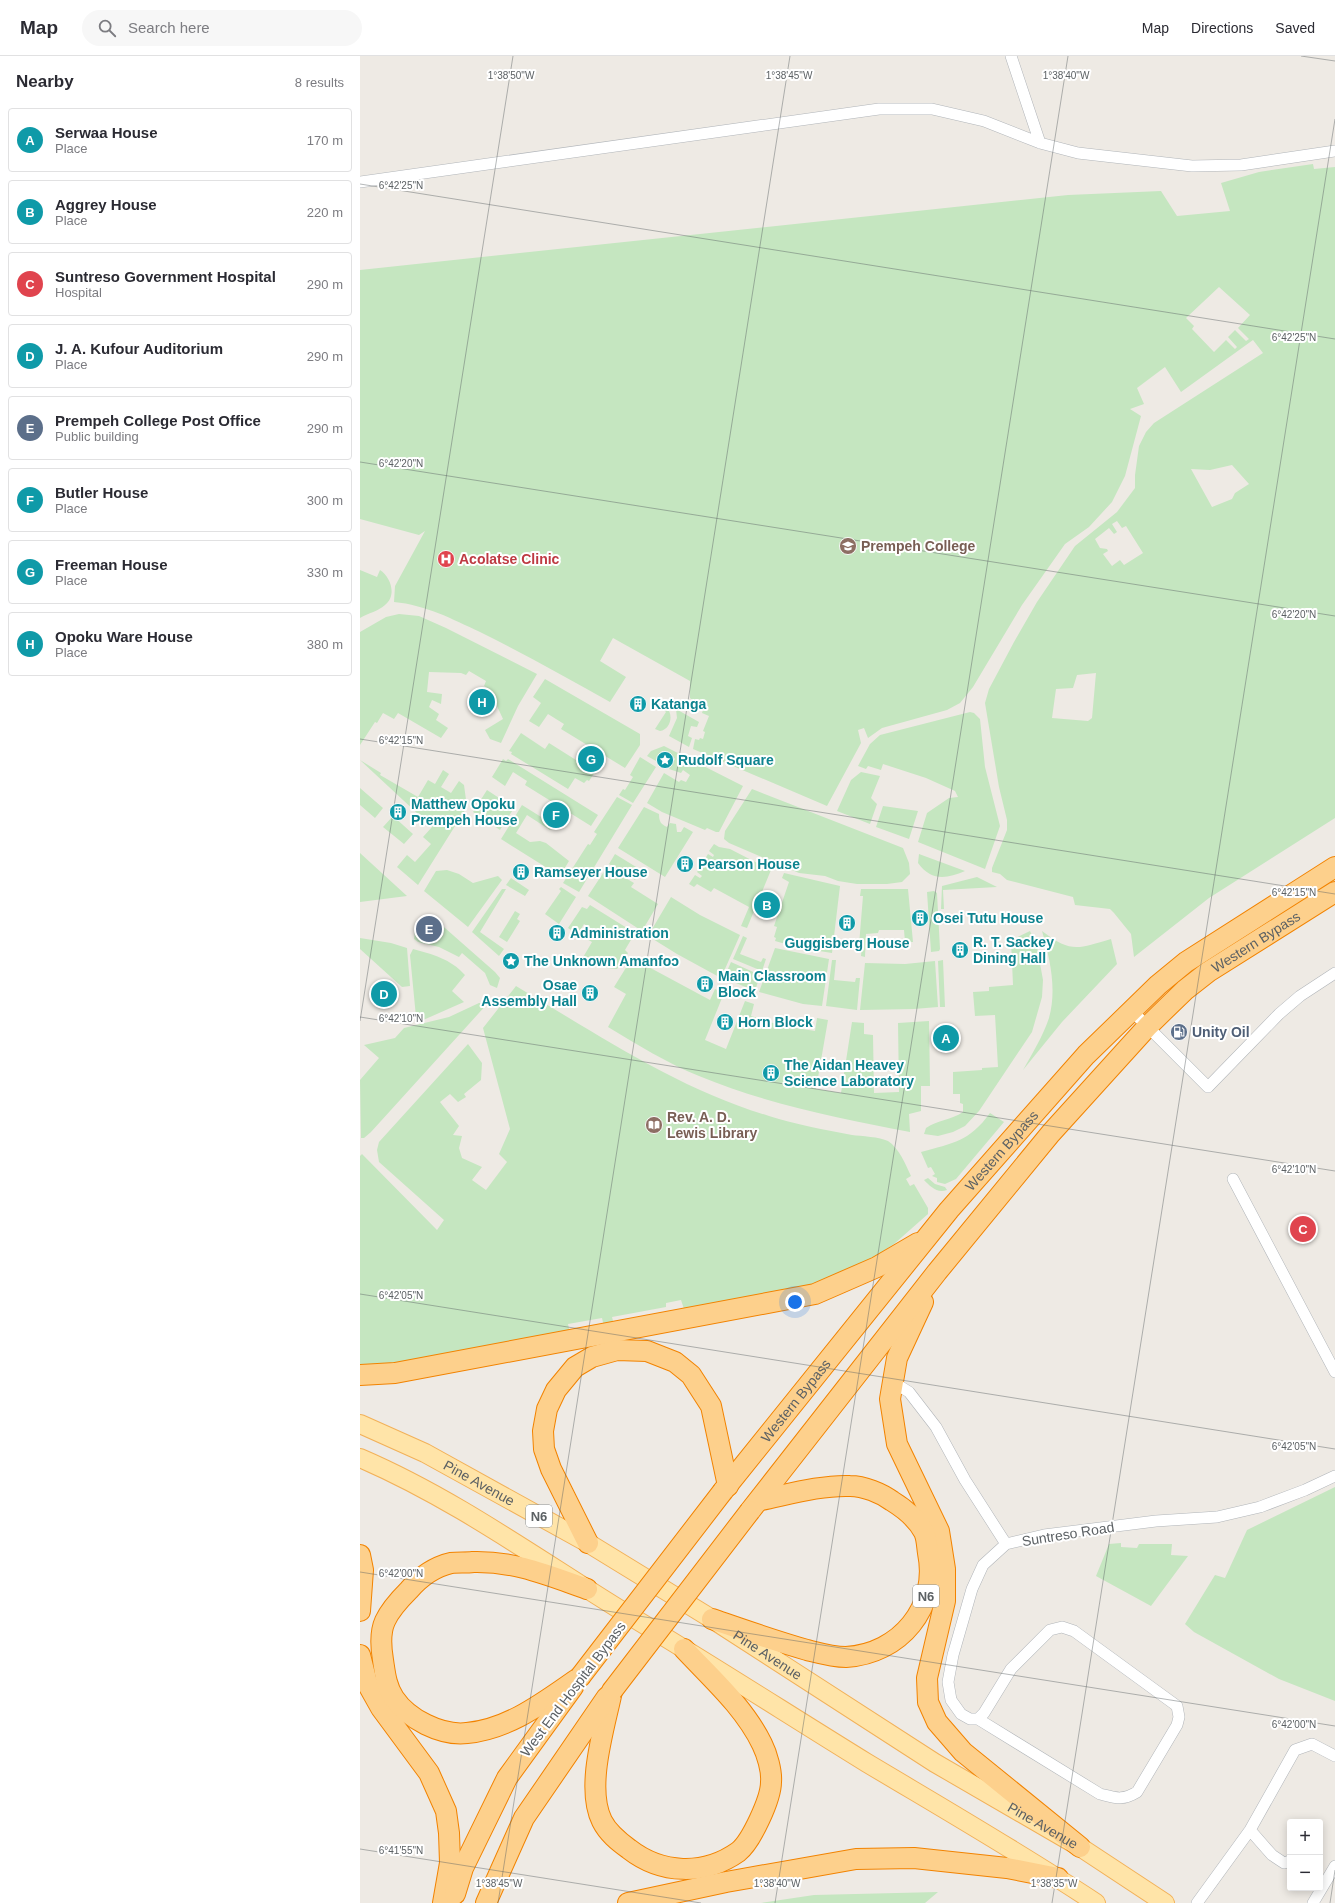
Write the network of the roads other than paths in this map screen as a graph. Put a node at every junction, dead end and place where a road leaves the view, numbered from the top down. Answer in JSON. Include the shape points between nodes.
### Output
{"nodes":[{"id":1,"x":1011,"y":56,"type":"edge"},
{"id":2,"x":1040,"y":143,"type":"junction"},
{"id":3,"x":1335,"y":151,"type":"edge"},
{"id":4,"x":360,"y":182,"type":"edge"},
{"id":5,"x":1335,"y":867,"type":"edge"},
{"id":6,"x":1335,"y":892,"type":"edge"},
{"id":7,"x":1335,"y":973,"type":"edge"},
{"id":8,"x":1132,"y":1011,"type":"junction"},
{"id":9,"x":1148,"y":1026,"type":"junction"},
{"id":10,"x":1233,"y":1179,"type":"dead end"},
{"id":11,"x":929,"y":1237,"type":"junction"},
{"id":12,"x":937,"y":1272,"type":"junction"},
{"id":13,"x":1335,"y":1372,"type":"edge"},
{"id":14,"x":360,"y":1375,"type":"edge"},
{"id":15,"x":893,"y":1382,"type":"junction"},
{"id":16,"x":360,"y":1424,"type":"edge"},
{"id":17,"x":360,"y":1458,"type":"edge"},
{"id":18,"x":1335,"y":1476,"type":"edge"},
{"id":19,"x":726,"y":1488,"type":"junction"},
{"id":20,"x":755,"y":1506,"type":"junction"},
{"id":21,"x":588,"y":1543,"type":"junction"},
{"id":22,"x":1006,"y":1544,"type":"junction"},
{"id":23,"x":360,"y":1555,"type":"edge"},
{"id":24,"x":587,"y":1589,"type":"junction"},
{"id":25,"x":360,"y":1603,"type":"edge"},
{"id":26,"x":360,"y":1611,"type":"edge"},
{"id":27,"x":712,"y":1619,"type":"junction"},
{"id":28,"x":684,"y":1649,"type":"junction"},
{"id":29,"x":360,"y":1655,"type":"edge"},
{"id":30,"x":580,"y":1678,"type":"junction"},
{"id":31,"x":612,"y":1691,"type":"junction"},
{"id":32,"x":978,"y":1719,"type":"junction"},
{"id":33,"x":1335,"y":1756,"type":"edge"},
{"id":34,"x":1250,"y":1830,"type":"junction"},
{"id":35,"x":1080,"y":1847,"type":"junction"},
{"id":36,"x":1287,"y":1862,"type":"edge"},
{"id":37,"x":1335,"y":1866,"type":"edge"},
{"id":38,"x":1058,"y":1878,"type":"junction"},
{"id":39,"x":443,"y":1903,"type":"edge"},
{"id":40,"x":452,"y":1903,"type":"edge"},
{"id":41,"x":486,"y":1903,"type":"edge"},
{"id":42,"x":628,"y":1903,"type":"edge"},
{"id":43,"x":1096,"y":1903,"type":"edge"},
{"id":44,"x":1165,"y":1903,"type":"edge"},
{"id":45,"x":1197,"y":1903,"type":"edge"},
{"id":46,"x":1313,"y":1903,"type":"edge"}],
"edges":[{"from":1,"to":2,"type":"street"},
{"from":2,"to":3,"type":"street","via":[[1078,153],[1192,166],[1241,165]]},
{"from":2,"to":4,"type":"street","via":[[984,121],[932,109],[879,109]]},
{"from":5,"to":8,"type":"highway","name":"Western Bypass","via":[[1186,962]]},
{"from":6,"to":9,"type":"highway","name":"Western Bypass","via":[[1208,972],[1185,990]]},
{"from":7,"to":9,"type":"street","via":[[1300,996],[1279,1014],[1208,1087]]},
{"from":8,"to":9,"type":"street"},
{"from":8,"to":11,"type":"highway","name":"Western Bypass","via":[[1086,1055],[949,1210]]},
{"from":9,"to":12,"type":"highway","name":"Western Bypass","via":[[1051,1133]]},
{"from":10,"to":13,"type":"street"},
{"from":11,"to":14,"type":"highway","via":[[877,1267],[815,1294],[395,1373]]},
{"from":11,"to":19,"type":"highway","name":"Western Bypass"},
{"from":12,"to":15,"type":"highway","via":[[897,1358]]},
{"from":12,"to":20,"type":"highway","name":"Western Bypass"},
{"from":15,"to":22,"type":"street","via":[[909,1392],[936,1427],[961,1473]]},
{"from":15,"to":35,"type":"highway","via":[[890,1399],[897,1444],[939,1531],[945,1568],[945,1601],[927,1678],[928,1702],[937,1722],[962,1752]]},
{"from":16,"to":21,"type":"main road","name":"Pine Avenue","number":"N6","via":[[425,1453]]},
{"from":17,"to":24,"type":"main road","via":[[400,1475],[489,1526]]},
{"from":18,"to":22,"type":"street","name":"Suntreso Road","via":[[1260,1507],[1217,1517],[1044,1534]]},
{"from":19,"to":21,"type":"highway","via":[[712,1406],[691,1375],[675,1362],[647,1351],[617,1350],[592,1356],[575,1367],[556,1390],[547,1409],[543,1431],[544,1449],[551,1469]]},
{"from":19,"to":30,"type":"highway","name":"West End Hospital Bypass","bridge":true},
{"from":20,"to":27,"type":"highway","number":"N6","via":[[813,1490],[851,1486],[881,1494],[908,1511],[924,1533],[930,1563],[929,1591],[917,1617],[902,1635],[876,1651],[846,1657],[821,1654],[792,1646]]},
{"from":20,"to":31,"type":"highway","bridge":true},
{"from":21,"to":27,"type":"main road","name":"Pine Avenue","number":"N6"},
{"from":22,"to":32,"type":"street","name":"Suntreso Road","via":[[983,1565],[972,1589],[952,1655],[948,1682],[951,1700],[961,1714],[970,1719]]},
{"from":23,"to":25,"type":"highway","via":[[363,1570]]},
{"from":24,"to":28,"type":"main road"},
{"from":24,"to":30,"type":"highway","via":[[510,1564],[453,1563],[432,1569],[415,1582],[401,1598],[384,1622],[381,1646],[387,1682],[394,1698],[407,1712],[425,1725],[444,1730],[465,1733],[503,1724],[524,1714]]},
{"from":25,"to":26,"type":"highway"},
{"from":27,"to":35,"type":"main road","name":"Pine Avenue","via":[[935,1764]]},
{"from":28,"to":31,"type":"highway","via":[[743,1713],[762,1745],[770,1772],[771,1783],[760,1819],[739,1851],[723,1861],[688,1870],[656,1865],[635,1854],[615,1838],[602,1820],[594,1781]]},
{"from":28,"to":38,"type":"main road"},
{"from":29,"to":39,"type":"highway","via":[[367,1683],[381,1708],[429,1773],[446,1811],[450,1863]]},
{"from":30,"to":40,"type":"highway","name":"West End Hospital Bypass","via":[[507,1778],[463,1868]]},
{"from":31,"to":41,"type":"highway","via":[[524,1818]]},
{"from":32,"to":32,"type":"street","name":"Suntreso Road","via":[[1011,1669],[1050,1630],[1062,1627],[1074,1631],[1178,1706],[1180,1711],[1177,1725],[1137,1792],[1128,1798],[1119,1799],[1100,1794]]},
{"from":33,"to":34,"type":"street","via":[[1312,1744],[1295,1750]]},
{"from":34,"to":36,"type":"street","via":[[1272,1854],[1284,1863]]},
{"from":34,"to":45,"type":"street"},
{"from":35,"to":44,"type":"main road","name":"Pine Avenue"},
{"from":37,"to":46,"type":"street"},
{"from":38,"to":42,"type":"highway","via":[[1007,1868],[914,1858],[856,1858]]},
{"from":38,"to":43,"type":"main road"}]}
